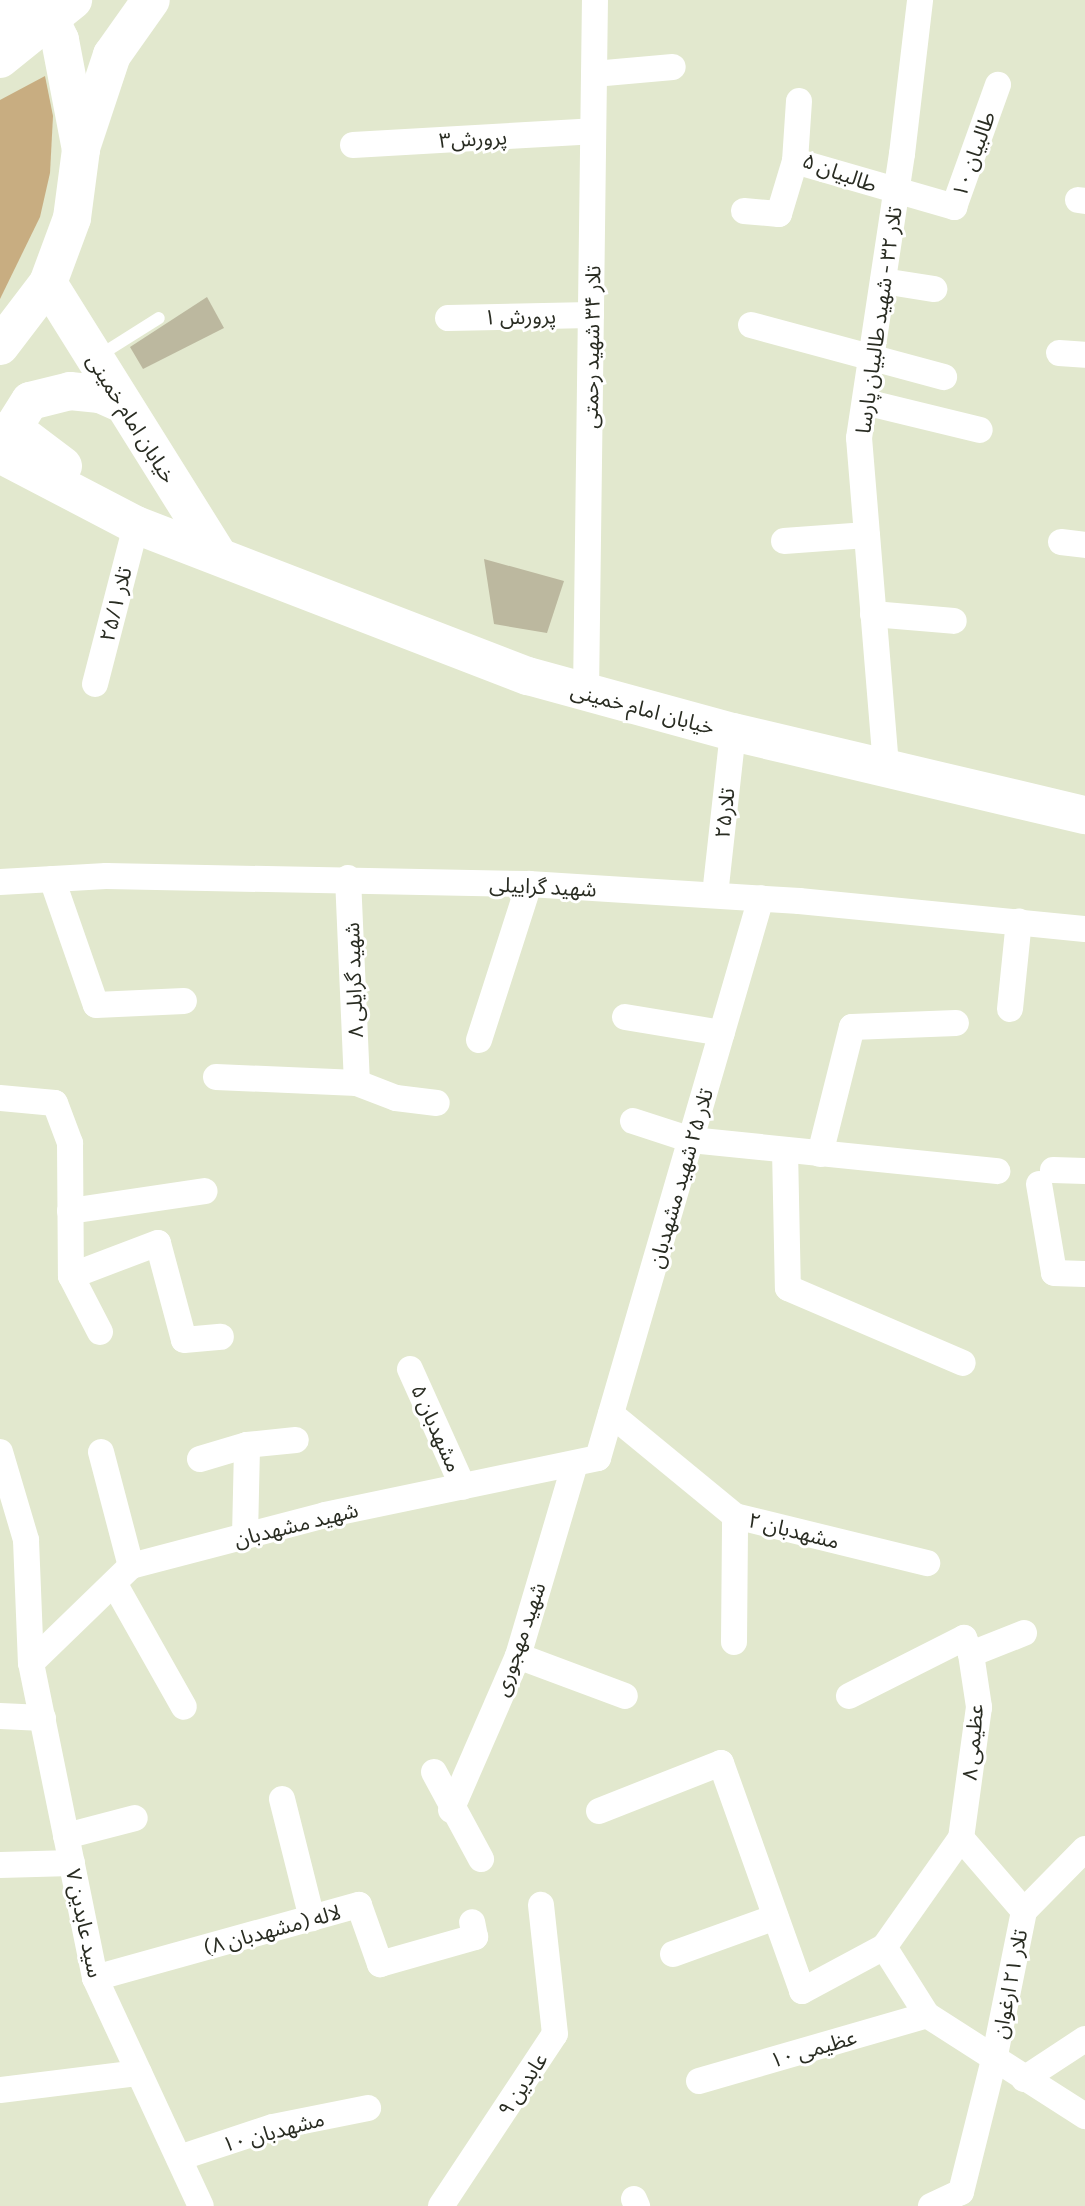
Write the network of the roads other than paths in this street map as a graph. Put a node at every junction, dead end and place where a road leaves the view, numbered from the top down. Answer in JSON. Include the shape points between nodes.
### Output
{"nodes":[{"id":1,"x":23,"y":0,"type":"edge"},
{"id":2,"x":41,"y":0,"type":"edge"},
{"id":3,"x":73,"y":0,"type":"edge"},
{"id":4,"x":151,"y":0,"type":"edge"},
{"id":5,"x":595,"y":0,"type":"edge"},
{"id":6,"x":920,"y":0,"type":"edge"},
{"id":7,"x":0,"y":18,"type":"edge"},
{"id":8,"x":0,"y":59,"type":"edge"},
{"id":9,"x":673,"y":67,"type":"dead end"},
{"id":10,"x":594,"y":74,"type":"junction"},
{"id":11,"x":998,"y":85,"type":"dead end"},
{"id":12,"x":799,"y":101,"type":"dead end"},
{"id":13,"x":593,"y":131,"type":"junction"},
{"id":14,"x":353,"y":145,"type":"dead end"},
{"id":15,"x":81,"y":150,"type":"junction"},
{"id":16,"x":794,"y":161,"type":"junction"},
{"id":17,"x":897,"y":192,"type":"junction"},
{"id":18,"x":744,"y":211,"type":"dead end"},
{"id":19,"x":883,"y":281,"type":"junction"},
{"id":20,"x":48,"y":283,"type":"junction"},
{"id":21,"x":934,"y":289,"type":"dead end"},
{"id":22,"x":591,"y":315,"type":"junction"},
{"id":23,"x":448,"y":317,"type":"dead end"},
{"id":24,"x":159,"y":318,"type":"dead end"},
{"id":25,"x":751,"y":325,"type":"dead end"},
{"id":26,"x":0,"y":346,"type":"edge"},
{"id":27,"x":1059,"y":353,"type":"dead end"},
{"id":28,"x":1085,"y":355,"type":"edge"},
{"id":29,"x":96,"y":358,"type":"junction"},
{"id":30,"x":871,"y":359,"type":"junction"},
{"id":31,"x":944,"y":377,"type":"dead end"},
{"id":32,"x":865,"y":402,"type":"junction"},
{"id":33,"x":122,"y":404,"type":"junction"},
{"id":34,"x":980,"y":430,"type":"dead end"},
{"id":35,"x":0,"y":454,"type":"edge"},
{"id":36,"x":133,"y":524,"type":"junction"},
{"id":37,"x":867,"y":535,"type":"junction"},
{"id":38,"x":784,"y":541,"type":"dead end"},
{"id":39,"x":217,"y":553,"type":"junction"},
{"id":40,"x":873,"y":614,"type":"junction"},
{"id":41,"x":954,"y":621,"type":"dead end"},
{"id":42,"x":95,"y":684,"type":"dead end"},
{"id":43,"x":586,"y":694,"type":"junction"},
{"id":44,"x":733,"y":732,"type":"junction"},
{"id":45,"x":886,"y":766,"type":"junction"},
{"id":46,"x":1085,"y":815,"type":"edge"},
{"id":47,"x":348,"y":878,"type":"junction"},
{"id":48,"x":52,"y":879,"type":"junction"},
{"id":49,"x":0,"y":882,"type":"edge"},
{"id":50,"x":529,"y":884,"type":"junction"},
{"id":51,"x":715,"y":895,"type":"junction"},
{"id":52,"x":761,"y":898,"type":"junction"},
{"id":53,"x":1019,"y":922,"type":"junction"},
{"id":54,"x":1085,"y":929,"type":"edge"},
{"id":55,"x":184,"y":1001,"type":"dead end"},
{"id":56,"x":1010,"y":1009,"type":"dead end"},
{"id":57,"x":625,"y":1017,"type":"dead end"},
{"id":58,"x":956,"y":1023,"type":"dead end"},
{"id":59,"x":722,"y":1033,"type":"junction"},
{"id":60,"x":479,"y":1040,"type":"dead end"},
{"id":61,"x":216,"y":1077,"type":"dead end"},
{"id":62,"x":357,"y":1083,"type":"junction"},
{"id":63,"x":0,"y":1098,"type":"edge"},
{"id":64,"x":437,"y":1102,"type":"dead end"},
{"id":65,"x":634,"y":1121,"type":"dead end"},
{"id":66,"x":691,"y":1140,"type":"junction"},
{"id":67,"x":785,"y":1150,"type":"junction"},
{"id":68,"x":820,"y":1154,"type":"junction"},
{"id":69,"x":997,"y":1171,"type":"dead end"},
{"id":70,"x":1085,"y":1171,"type":"edge"},
{"id":71,"x":205,"y":1191,"type":"dead end"},
{"id":72,"x":71,"y":1211,"type":"junction"},
{"id":73,"x":1085,"y":1274,"type":"edge"},
{"id":74,"x":71,"y":1276,"type":"junction"},
{"id":75,"x":100,"y":1332,"type":"dead end"},
{"id":76,"x":221,"y":1337,"type":"dead end"},
{"id":77,"x":963,"y":1363,"type":"dead end"},
{"id":78,"x":410,"y":1368,"type":"dead end"},
{"id":79,"x":611,"y":1414,"type":"junction"},
{"id":80,"x":296,"y":1440,"type":"dead end"},
{"id":81,"x":247,"y":1445,"type":"junction"},
{"id":82,"x":0,"y":1452,"type":"edge"},
{"id":83,"x":101,"y":1452,"type":"dead end"},
{"id":84,"x":200,"y":1459,"type":"dead end"},
{"id":85,"x":586,"y":1461,"type":"junction"},
{"id":86,"x":463,"y":1487,"type":"junction"},
{"id":87,"x":7,"y":1501,"type":"edge"},
{"id":88,"x":735,"y":1516,"type":"junction"},
{"id":89,"x":245,"y":1536,"type":"junction"},
{"id":90,"x":926,"y":1563,"type":"dead end"},
{"id":91,"x":123,"y":1574,"type":"junction"},
{"id":92,"x":1024,"y":1633,"type":"dead end"},
{"id":93,"x":965,"y":1637,"type":"junction"},
{"id":94,"x":734,"y":1643,"type":"dead end"},
{"id":95,"x":518,"y":1657,"type":"junction"},
{"id":96,"x":32,"y":1663,"type":"junction"},
{"id":97,"x":625,"y":1696,"type":"dead end"},
{"id":98,"x":849,"y":1696,"type":"dead end"},
{"id":99,"x":184,"y":1707,"type":"dead end"},
{"id":100,"x":0,"y":1716,"type":"edge"},
{"id":101,"x":43,"y":1718,"type":"junction"},
{"id":102,"x":433,"y":1772,"type":"dead end"},
{"id":103,"x":282,"y":1799,"type":"dead end"},
{"id":104,"x":451,"y":1810,"type":"junction"},
{"id":105,"x":599,"y":1811,"type":"dead end"},
{"id":106,"x":135,"y":1818,"type":"dead end"},
{"id":107,"x":66,"y":1836,"type":"junction"},
{"id":108,"x":961,"y":1838,"type":"junction"},
{"id":109,"x":1085,"y":1849,"type":"edge"},
{"id":110,"x":481,"y":1859,"type":"dead end"},
{"id":111,"x":72,"y":1863,"type":"junction"},
{"id":112,"x":0,"y":1865,"type":"edge"},
{"id":113,"x":541,"y":1905,"type":"dead end"},
{"id":114,"x":1024,"y":1910,"type":"junction"},
{"id":115,"x":776,"y":1917,"type":"junction"},
{"id":116,"x":312,"y":1918,"type":"junction"},
{"id":117,"x":472,"y":1922,"type":"dead end"},
{"id":118,"x":884,"y":1947,"type":"junction"},
{"id":119,"x":673,"y":1954,"type":"dead end"},
{"id":120,"x":95,"y":1978,"type":"junction"},
{"id":121,"x":927,"y":2015,"type":"junction"},
{"id":122,"x":1085,"y":2039,"type":"edge"},
{"id":123,"x":994,"y":2060,"type":"junction"},
{"id":124,"x":139,"y":2073,"type":"junction"},
{"id":125,"x":1024,"y":2079,"type":"junction"},
{"id":126,"x":699,"y":2081,"type":"dead end"},
{"id":127,"x":0,"y":2090,"type":"edge"},
{"id":128,"x":368,"y":2109,"type":"dead end"},
{"id":129,"x":1085,"y":2116,"type":"edge"},
{"id":130,"x":179,"y":2158,"type":"junction"},
{"id":131,"x":201,"y":2206,"type":"edge"},
{"id":132,"x":441,"y":2206,"type":"edge"},
{"id":133,"x":931,"y":2206,"type":"edge"}],
"edges":[{"from":1,"to":7,"type":"main road"},
{"from":2,"to":15,"type":"main road","via":[[60,40]]},
{"from":3,"to":8,"type":"main road"},
{"from":4,"to":15,"type":"main road","via":[[112,55]]},
{"from":5,"to":10,"type":"street","name":"تلار ۳۴ شهید رحمتی"},
{"from":6,"to":17,"type":"street","name":"تلار ۳۲ - شهید طالبیان پارسا"},
{"from":9,"to":10,"type":"street"},
{"from":10,"to":13,"type":"street","name":"تلار ۳۴ شهید رحمتی"},
{"from":11,"to":17,"type":"street","name":"طالبیان ۱۰","via":[[954,207]]},
{"from":12,"to":16,"type":"street","name":"طالبیان ۵"},
{"from":13,"to":14,"type":"street","name":"پرورش۳"},
{"from":13,"to":22,"type":"street","name":"تلار ۳۴ شهید رحمتی"},
{"from":15,"to":20,"type":"main road","via":[[72,218]]},
{"from":16,"to":17,"type":"street","name":"طالبیان ۵"},
{"from":16,"to":18,"type":"street","via":[[779,214]]},
{"from":17,"to":19,"type":"street","name":"تلار ۳۲ - شهید طالبیان پارسا"},
{"from":19,"to":21,"type":"street"},
{"from":19,"to":30,"type":"street","name":"تلار ۳۲ - شهید طالبیان پارسا"},
{"from":20,"to":26,"type":"main road"},
{"from":20,"to":29,"type":"main road","name":"خیابان امام خمینی"},
{"from":22,"to":23,"type":"street","name":"پرورش ۱"},
{"from":22,"to":43,"type":"street","name":"تلار ۳۴ شهید رحمتی"},
{"from":24,"to":29,"type":"lane"},
{"from":25,"to":30,"type":"street"},
{"from":27,"to":28,"type":"street"},
{"from":29,"to":33,"type":"main road","name":"خیابان امام خمینی"},
{"from":30,"to":31,"type":"street"},
{"from":30,"to":32,"type":"street","name":"تلار ۳۲ - شهید طالبیان پارسا"},
{"from":32,"to":34,"type":"street"},
{"from":32,"to":37,"type":"street","name":"تلار ۳۲ - شهید طالبیان پارسا","via":[[859,438]]},
{"from":33,"to":36,"type":"main road","via":[[100,394],[70,391],[46,395],[30,401],[16,423],[24,439],[105,491]]},
{"from":33,"to":39,"type":"main road","name":"خیابان امام خمینی"},
{"from":35,"to":36,"type":"main road","name":"خیابان امام خمینی"},
{"from":36,"to":39,"type":"main road","name":"خیابان امام خمینی"},
{"from":36,"to":42,"type":"street","name":"تلار ۲۵/۱"},
{"from":37,"to":38,"type":"street"},
{"from":37,"to":40,"type":"street","name":"تلار ۳۲ - شهید طالبیان پارسا"},
{"from":39,"to":43,"type":"main road","name":"خیابان امام خمینی","via":[[528,676]]},
{"from":40,"to":41,"type":"street"},
{"from":40,"to":45,"type":"street","name":"تلار ۳۲ - شهید طالبیان پارسا"},
{"from":43,"to":44,"type":"main road","name":"خیابان امام خمینی"},
{"from":44,"to":45,"type":"main road","name":"خیابان امام خمینی"},
{"from":44,"to":51,"type":"street","name":"تلار۲۵"},
{"from":45,"to":46,"type":"main road","name":"خیابان امام خمینی"},
{"from":47,"to":48,"type":"street","name":"شهید گراییلی"},
{"from":47,"to":50,"type":"street","name":"شهید گراییلی"},
{"from":47,"to":62,"type":"street","name":"شهید گرایلی ۸"},
{"from":48,"to":49,"type":"street","name":"شهید گراییلی"},
{"from":48,"to":55,"type":"street","via":[[96,1005]]},
{"from":50,"to":51,"type":"street","name":"شهید گراییلی"},
{"from":50,"to":60,"type":"street"},
{"from":51,"to":52,"type":"street","name":"شهید گراییلی"},
{"from":52,"to":53,"type":"street","name":"شهید گراییلی"},
{"from":52,"to":59,"type":"street","name":"تلار ۲۵ شهید مشهدبان"},
{"from":53,"to":54,"type":"street","name":"شهید گراییلی"},
{"from":53,"to":56,"type":"street"},
{"from":57,"to":59,"type":"street"},
{"from":58,"to":68,"type":"street","via":[[852,1027]]},
{"from":59,"to":66,"type":"street","name":"تلار ۲۵ شهید مشهدبان"},
{"from":61,"to":62,"type":"street"},
{"from":62,"to":64,"type":"street","via":[[396,1098]]},
{"from":63,"to":72,"type":"street","via":[[55,1103],[71,1143]]},
{"from":65,"to":66,"type":"street"},
{"from":66,"to":67,"type":"street"},
{"from":66,"to":79,"type":"street","name":"تلار ۲۵ شهید مشهدبان"},
{"from":67,"to":68,"type":"street"},
{"from":67,"to":77,"type":"street","via":[[788,1288]]},
{"from":68,"to":69,"type":"street"},
{"from":70,"to":73,"type":"street","via":[[1046,1177],[1054,1273]]},
{"from":71,"to":72,"type":"street"},
{"from":72,"to":74,"type":"street"},
{"from":74,"to":75,"type":"street"},
{"from":74,"to":76,"type":"street","via":[[158,1243],[184,1339]]},
{"from":78,"to":86,"type":"street","name":"مشهدبان ۵"},
{"from":79,"to":85,"type":"street","name":"تلار ۲۵ شهید مشهدبان"},
{"from":79,"to":88,"type":"street","name":"مشهدبان ۲"},
{"from":80,"to":81,"type":"street"},
{"from":81,"to":84,"type":"street"},
{"from":81,"to":89,"type":"street"},
{"from":82,"to":87,"type":"street","name":"سید عابدین ۷"},
{"from":83,"to":91,"type":"street"},
{"from":85,"to":86,"type":"street","name":"شهید مشهدبان"},
{"from":85,"to":95,"type":"street","name":"شهید مهجوری"},
{"from":86,"to":89,"type":"street","name":"شهید مشهدبان"},
{"from":87,"to":96,"type":"street","name":"سید عابدین ۷","via":[[26,1540]]},
{"from":88,"to":90,"type":"street","name":"مشهدبان ۲"},
{"from":88,"to":94,"type":"street"},
{"from":89,"to":91,"type":"street","name":"شهید مشهدبان"},
{"from":91,"to":96,"type":"street","name":"شهید مشهدبان"},
{"from":91,"to":99,"type":"street"},
{"from":92,"to":93,"type":"street"},
{"from":93,"to":98,"type":"street"},
{"from":93,"to":108,"type":"street","name":"عظیمی ۸","via":[[979,1707]]},
{"from":95,"to":97,"type":"street"},
{"from":95,"to":104,"type":"street","name":"شهید مهجوری"},
{"from":96,"to":101,"type":"street","name":"سید عابدین ۷"},
{"from":100,"to":101,"type":"street"},
{"from":101,"to":107,"type":"street","name":"سید عابدین ۷"},
{"from":102,"to":104,"type":"street"},
{"from":103,"to":116,"type":"street"},
{"from":104,"to":110,"type":"street"},
{"from":105,"to":115,"type":"street","via":[[721,1763]]},
{"from":106,"to":107,"type":"street"},
{"from":107,"to":111,"type":"street","name":"سید عابدین ۷"},
{"from":108,"to":114,"type":"street"},
{"from":108,"to":118,"type":"street"},
{"from":109,"to":114,"type":"street","name":"تلار ۲۱ ارغوان"},
{"from":111,"to":112,"type":"street"},
{"from":111,"to":120,"type":"street","name":"سید عابدین ۷"},
{"from":113,"to":132,"type":"street","name":"عابدین ۹","via":[[555,2034]]},
{"from":114,"to":123,"type":"street","name":"تلار ۲۱ ارغوان"},
{"from":115,"to":118,"type":"street","via":[[802,1991]]},
{"from":115,"to":119,"type":"street"},
{"from":116,"to":117,"type":"street","name":"لاله (مشهدبان ۸)","via":[[359,1905],[380,1964],[475,1937]]},
{"from":116,"to":120,"type":"street","name":"لاله (مشهدبان ۸)"},
{"from":118,"to":121,"type":"street"},
{"from":120,"to":124,"type":"street","name":"سید عابدین ۷"},
{"from":121,"to":123,"type":"street"},
{"from":121,"to":126,"type":"street","name":"عظیمی ۱۰"},
{"from":122,"to":125,"type":"street"},
{"from":123,"to":125,"type":"street"},
{"from":123,"to":133,"type":"street","name":"تلار ۲۱ ارغوان","via":[[961,2192]]},
{"from":124,"to":127,"type":"street"},
{"from":124,"to":130,"type":"street","name":"سید عابدین ۷"},
{"from":125,"to":129,"type":"street"},
{"from":128,"to":130,"type":"street","name":"مشهدبان ۱۰","via":[[273,2126]]},
{"from":130,"to":131,"type":"street","name":"سید عابدین ۷"}]}
